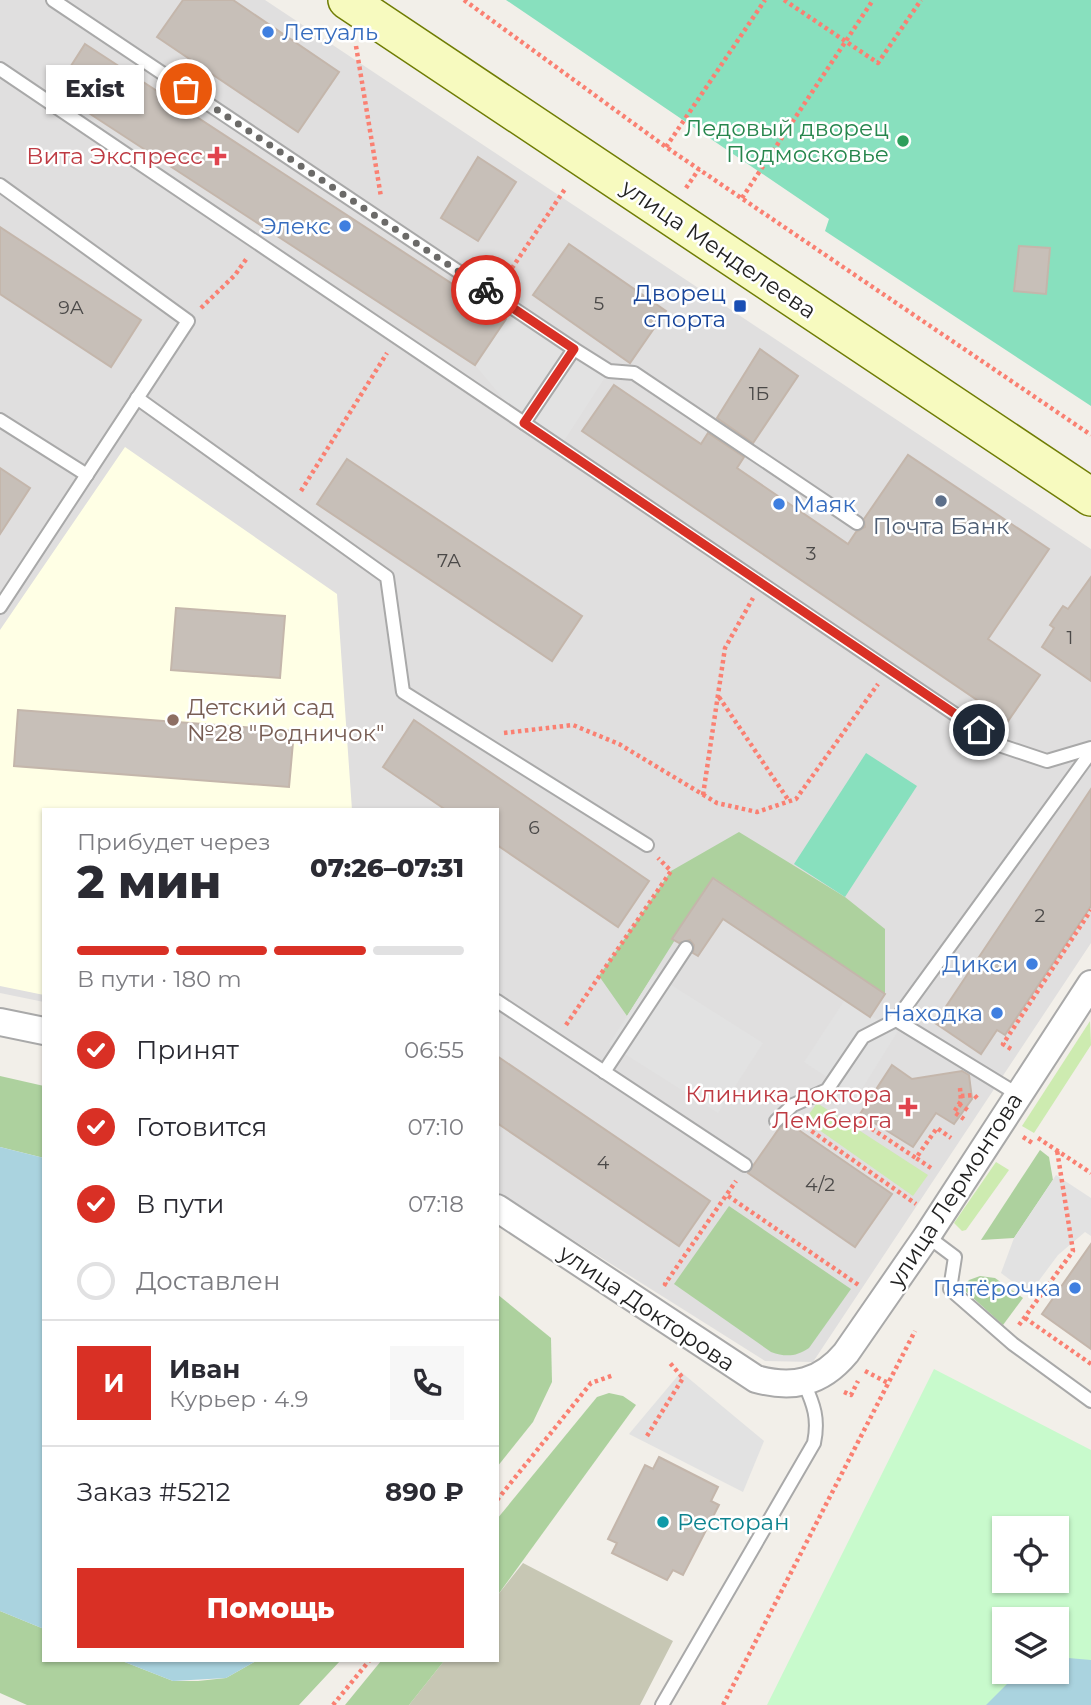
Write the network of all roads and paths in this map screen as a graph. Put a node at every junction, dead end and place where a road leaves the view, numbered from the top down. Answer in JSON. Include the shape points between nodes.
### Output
{"nodes":[{"id":1,"x":53,"y":0,"type":"edge"},
{"id":2,"x":347,"y":0,"type":"edge"},
{"id":3,"x":464,"y":0,"type":"edge"},
{"id":4,"x":765,"y":0,"type":"edge"},
{"id":5,"x":784,"y":0,"type":"edge"},
{"id":6,"x":873,"y":0,"type":"edge"},
{"id":7,"x":921,"y":0,"type":"edge"},
{"id":8,"x":846,"y":41,"type":"junction"},
{"id":9,"x":356,"y":46,"type":"dead end"},
{"id":10,"x":0,"y":69,"type":"edge"},
{"id":11,"x":666,"y":147,"type":"junction"},
{"id":12,"x":0,"y":185,"type":"edge"},
{"id":13,"x":565,"y":188,"type":"dead end"},
{"id":14,"x":742,"y":198,"type":"junction"},
{"id":15,"x":385,"y":223,"type":"junction"},
{"id":16,"x":235,"y":275,"type":"dead end"},
{"id":17,"x":494,"y":295,"type":"junction"},
{"id":18,"x":188,"y":321,"type":"junction"},
{"id":19,"x":574,"y":349,"type":"junction"},
{"id":20,"x":375,"y":373,"type":"dead end"},
{"id":21,"x":138,"y":398,"type":"junction"},
{"id":22,"x":0,"y":420,"type":"edge"},
{"id":23,"x":524,"y":423,"type":"junction"},
{"id":24,"x":1091,"y":435,"type":"edge"},
{"id":25,"x":87,"y":475,"type":"junction"},
{"id":26,"x":1091,"y":497,"type":"edge"},
{"id":27,"x":290,"y":508,"type":"junction"},
{"id":28,"x":857,"y":523,"type":"dead end"},
{"id":29,"x":761,"y":583,"type":"junction"},
{"id":30,"x":0,"y":607,"type":"edge"},
{"id":31,"x":889,"y":670,"type":"junction"},
{"id":32,"x":718,"y":696,"type":"junction"},
{"id":33,"x":473,"y":736,"type":"junction"},
{"id":34,"x":1091,"y":750,"type":"edge"},
{"id":35,"x":703,"y":795,"type":"junction"},
{"id":36,"x":789,"y":802,"type":"junction"},
{"id":37,"x":646,"y":845,"type":"joint"},
{"id":38,"x":1091,"y":910,"type":"edge"},
{"id":39,"x":686,"y":948,"type":"dead end"},
{"id":40,"x":1088,"y":995,"type":"edge"},
{"id":41,"x":499,"y":1001,"type":"edge"},
{"id":42,"x":896,"y":1020,"type":"junction"},
{"id":43,"x":0,"y":1022,"type":"edge"},
{"id":44,"x":42,"y":1031,"type":"edge"},
{"id":45,"x":556,"y":1041,"type":"junction"},
{"id":46,"x":1012,"y":1049,"type":"dead end"},
{"id":47,"x":604,"y":1072,"type":"junction"},
{"id":48,"x":960,"y":1088,"type":"dead end"},
{"id":49,"x":1017,"y":1094,"type":"junction"},
{"id":50,"x":961,"y":1096,"type":"junction"},
{"id":51,"x":978,"y":1098,"type":"dead end"},
{"id":52,"x":959,"y":1104,"type":"junction"},
{"id":53,"x":969,"y":1111,"type":"dead end"},
{"id":54,"x":781,"y":1117,"type":"joint"},
{"id":55,"x":854,"y":1117,"type":"dead end"},
{"id":56,"x":964,"y":1119,"type":"dead end"},
{"id":57,"x":1020,"y":1134,"type":"dead end"},
{"id":58,"x":951,"y":1138,"type":"dead end"},
{"id":59,"x":1038,"y":1138,"type":"dead end"},
{"id":60,"x":1034,"y":1144,"type":"dead end"},
{"id":61,"x":1057,"y":1150,"type":"junction"},
{"id":62,"x":916,"y":1158,"type":"junction"},
{"id":63,"x":745,"y":1165,"type":"joint"},
{"id":64,"x":931,"y":1168,"type":"dead end"},
{"id":65,"x":1091,"y":1173,"type":"edge"},
{"id":66,"x":728,"y":1196,"type":"junction"},
{"id":67,"x":917,"y":1204,"type":"dead end"},
{"id":68,"x":499,"y":1209,"type":"edge"},
{"id":69,"x":927,"y":1236,"type":"junction"},
{"id":70,"x":860,"y":1286,"type":"dead end"},
{"id":71,"x":653,"y":1311,"type":"junction"},
{"id":72,"x":915,"y":1331,"type":"dead end"},
{"id":73,"x":670,"y":1363,"type":"dead end"},
{"id":74,"x":1091,"y":1364,"type":"edge"},
{"id":75,"x":865,"y":1369,"type":"dead end"},
{"id":76,"x":614,"y":1375,"type":"dead end"},
{"id":77,"x":804,"y":1382,"type":"junction"},
{"id":78,"x":890,"y":1384,"type":"junction"},
{"id":79,"x":1091,"y":1401,"type":"edge"},
{"id":80,"x":647,"y":1436,"type":"dead end"},
{"id":81,"x":499,"y":1498,"type":"edge"},
{"id":82,"x":368,"y":1662,"type":"edge"},
{"id":83,"x":333,"y":1705,"type":"edge"},
{"id":84,"x":662,"y":1705,"type":"edge"},
{"id":85,"x":723,"y":1705,"type":"edge"}],
"edges":[{"from":1,"to":15,"type":"lane"},
{"from":2,"to":26,"type":"main road","name":"улица Менделеева"},
{"from":3,"to":11,"type":"path"},
{"from":4,"to":11,"type":"path"},
{"from":5,"to":8,"type":"path"},
{"from":6,"to":8,"type":"path"},
{"from":7,"to":8,"type":"path","via":[[878,63]]},
{"from":8,"to":14,"type":"path"},
{"from":9,"to":15,"type":"path"},
{"from":10,"to":23,"type":"lane"},
{"from":11,"to":14,"type":"path"},
{"from":12,"to":18,"type":"lane"},
{"from":13,"to":17,"type":"path"},
{"from":14,"to":24,"type":"path"},
{"from":15,"to":17,"type":"lane"},
{"from":16,"to":18,"type":"path"},
{"from":17,"to":19,"type":"lane"},
{"from":18,"to":21,"type":"lane"},
{"from":19,"to":23,"type":"lane"},
{"from":19,"to":28,"type":"lane","via":[[609,370],[635,373]]},
{"from":20,"to":27,"type":"path"},
{"from":21,"to":25,"type":"lane"},
{"from":21,"to":27,"type":"lane"},
{"from":22,"to":25,"type":"lane"},
{"from":23,"to":29,"type":"lane"},
{"from":25,"to":30,"type":"lane"},
{"from":27,"to":33,"type":"lane","via":[[387,577],[403,692]]},
{"from":29,"to":31,"type":"lane"},
{"from":29,"to":32,"type":"path","via":[[725,648]]},
{"from":31,"to":34,"type":"lane","via":[[1002,746],[1047,761]]},
{"from":31,"to":36,"type":"path","via":[[796,799]]},
{"from":32,"to":35,"type":"path"},
{"from":32,"to":36,"type":"path"},
{"from":33,"to":35,"type":"path","via":[[573,725],[619,744]]},
{"from":33,"to":37,"type":"lane"},
{"from":34,"to":42,"type":"lane"},
{"from":35,"to":36,"type":"path","via":[[757,812]]},
{"from":37,"to":45,"type":"path","via":[[671,871]]},
{"from":38,"to":46,"type":"path","via":[[1003,1044]]},
{"from":39,"to":47,"type":"lane"},
{"from":40,"to":49,"type":"street","name":"улица Лермонтова"},
{"from":41,"to":45,"type":"lane"},
{"from":42,"to":49,"type":"lane"},
{"from":42,"to":54,"type":"lane","via":[[863,1037],[827,1090],[793,1105]]},
{"from":43,"to":44,"type":"street"},
{"from":45,"to":47,"type":"lane"},
{"from":47,"to":63,"type":"lane"},
{"from":48,"to":50,"type":"path"},
{"from":49,"to":69,"type":"street","name":"улица Лермонтова"},
{"from":50,"to":51,"type":"path"},
{"from":50,"to":52,"type":"path"},
{"from":52,"to":53,"type":"path"},
{"from":52,"to":56,"type":"path","via":[[954,1112]]},
{"from":54,"to":67,"type":"path"},
{"from":55,"to":62,"type":"path"},
{"from":57,"to":60,"type":"path"},
{"from":58,"to":62,"type":"path","via":[[937,1128]]},
{"from":59,"to":61,"type":"path"},
{"from":61,"to":65,"type":"path"},
{"from":61,"to":74,"type":"path","via":[[1073,1251],[1026,1316]]},
{"from":62,"to":64,"type":"path"},
{"from":63,"to":66,"type":"path"},
{"from":66,"to":70,"type":"path"},
{"from":66,"to":71,"type":"path","via":[[665,1284],[670,1287]]},
{"from":68,"to":71,"type":"street","name":"улица Докторова"},
{"from":69,"to":77,"type":"street","name":"улица Лермонтова","via":[[841,1360],[824,1375]]},
{"from":69,"to":79,"type":"lane","via":[[955,1257],[950,1289],[1013,1344]]},
{"from":71,"to":77,"type":"street","name":"улица Докторова","via":[[756,1379],[775,1384]]},
{"from":72,"to":78,"type":"path"},
{"from":73,"to":80,"type":"path","via":[[682,1378]]},
{"from":75,"to":78,"type":"path"},
{"from":76,"to":81,"type":"path","via":[[591,1383]]},
{"from":77,"to":84,"type":"lane","via":[[816,1407],[814,1443]]},
{"from":78,"to":85,"type":"path"},
{"from":82,"to":83,"type":"path"}]}
